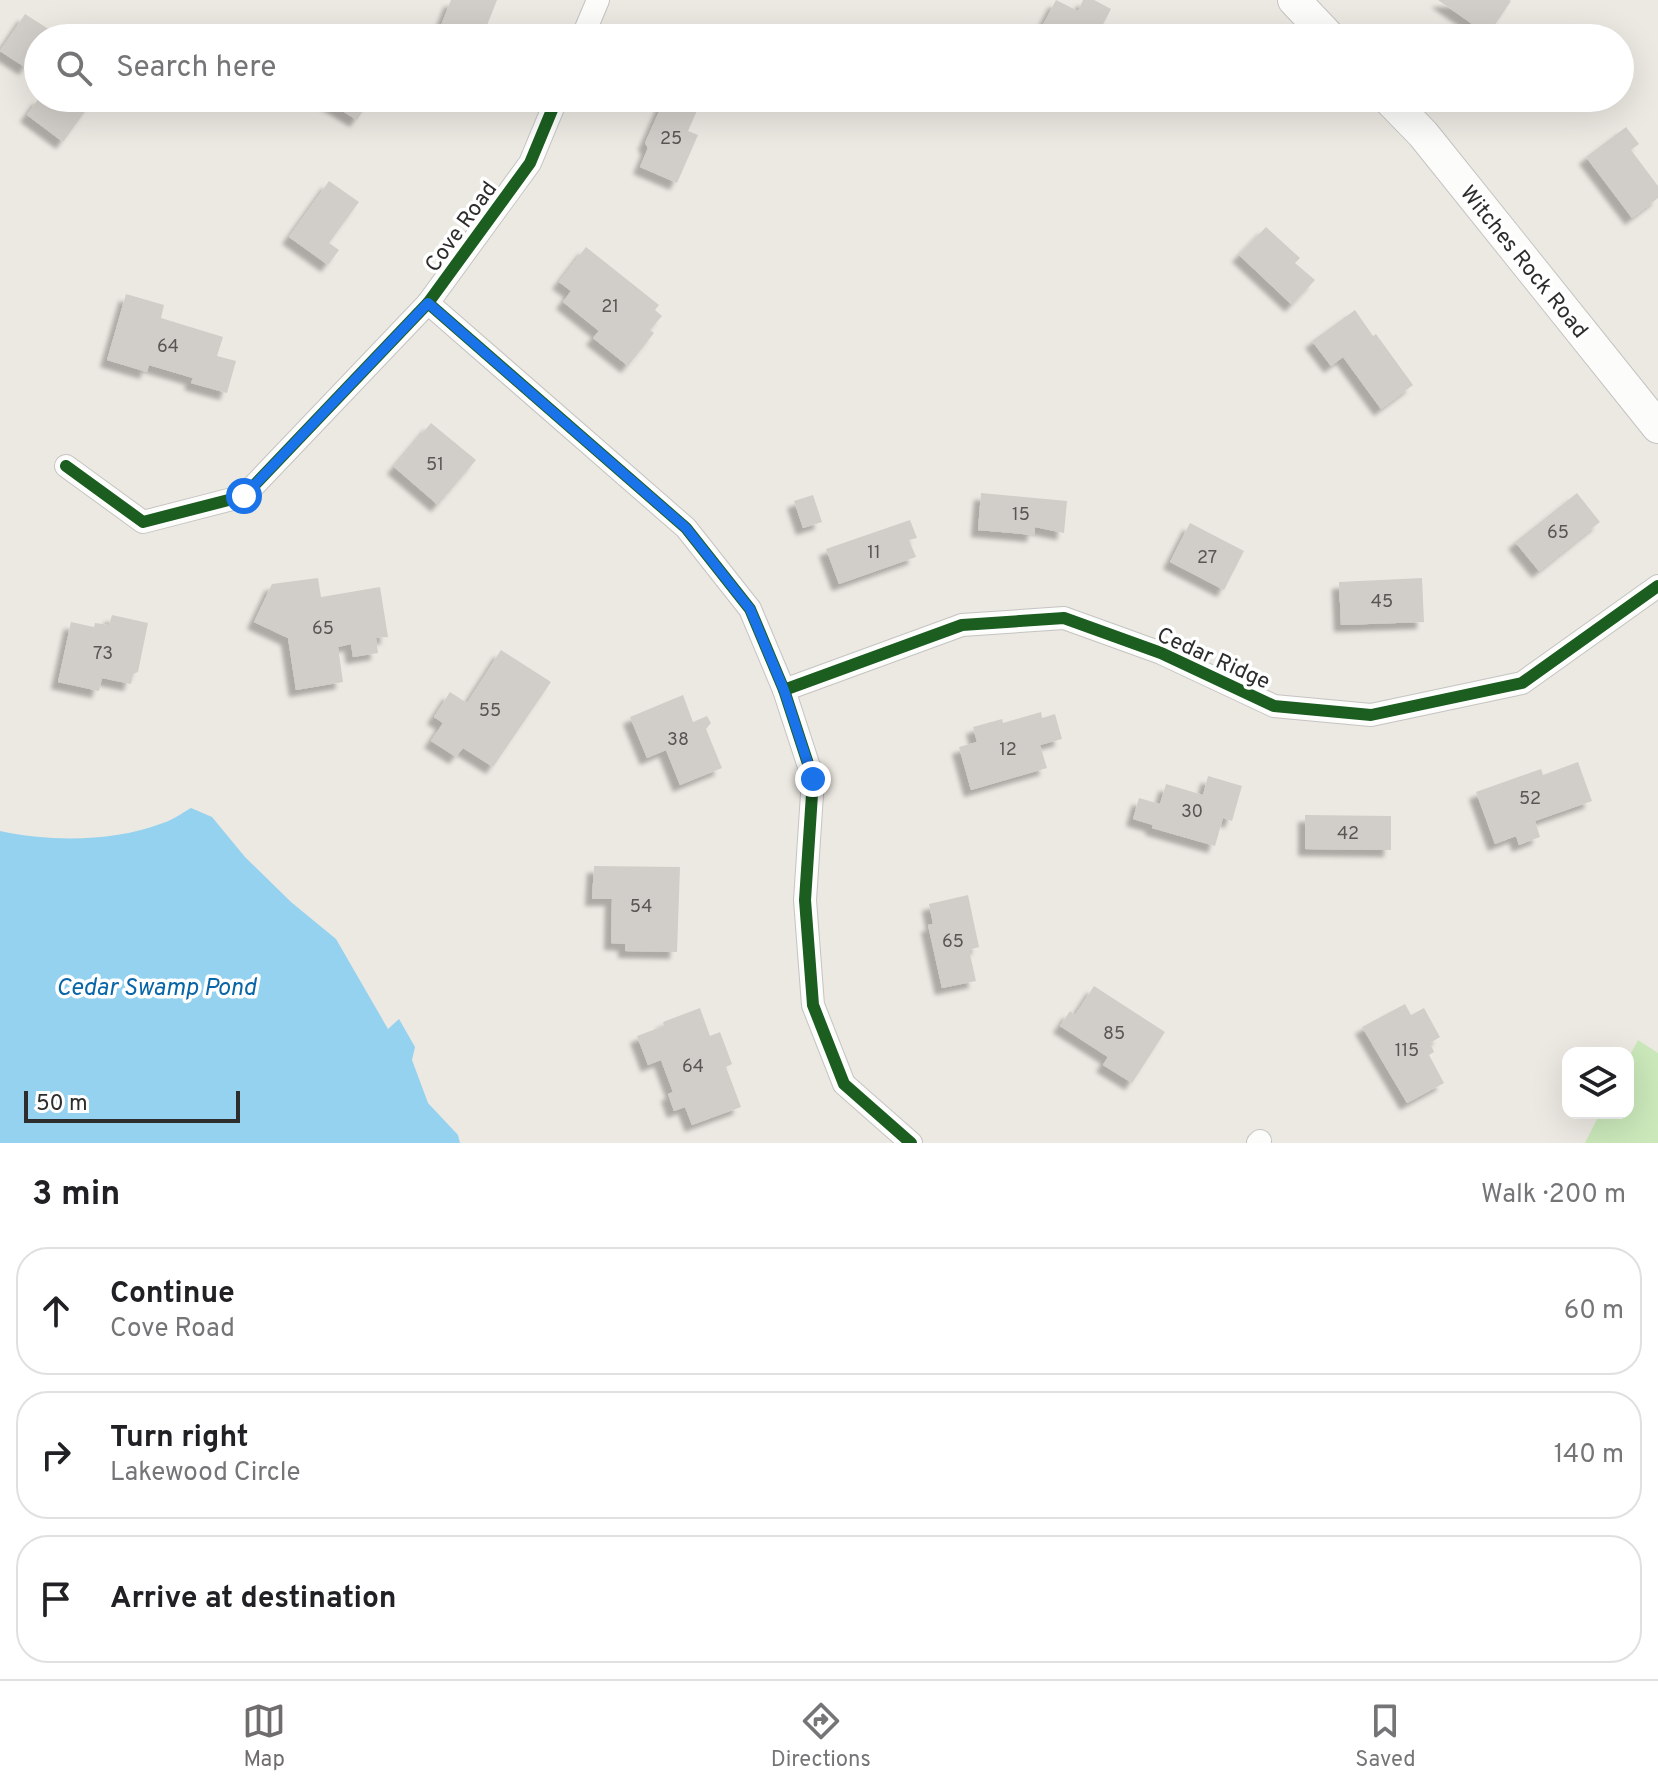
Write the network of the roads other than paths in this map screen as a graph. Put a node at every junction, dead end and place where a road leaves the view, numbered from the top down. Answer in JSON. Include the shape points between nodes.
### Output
{"nodes":[{"id":1,"x":598,"y":0,"type":"edge"},
{"id":2,"x":1294,"y":0,"type":"edge"},
{"id":3,"x":588,"y":24,"type":"edge"},
{"id":4,"x":1317,"y":24,"type":"edge"},
{"id":5,"x":551,"y":112,"type":"edge"},
{"id":6,"x":1402,"y":112,"type":"edge"},
{"id":7,"x":428,"y":303,"type":"junction"},
{"id":8,"x":1658,"y":427,"type":"edge"},
{"id":9,"x":66,"y":466,"type":"dead end"},
{"id":10,"x":1658,"y":586,"type":"edge"},
{"id":11,"x":784,"y":690,"type":"junction"},
{"id":12,"x":911,"y":1143,"type":"edge"}],
"edges":[{"from":1,"to":3,"type":"street"},
{"from":2,"to":4,"type":"street"},
{"from":5,"to":7,"type":"street","name":"Cove Road","via":[[530,163]]},
{"from":6,"to":8,"type":"street","name":"Witches Rock Road"},
{"from":7,"to":9,"type":"street","name":"Cove Road","via":[[244,496],[143,522]]},
{"from":7,"to":11,"type":"street","via":[[686,528],[750,609]]},
{"from":10,"to":11,"type":"street","name":"Cedar Ridge","via":[[1522,683],[1371,715],[1274,706],[1161,653],[1064,618],[962,625]]},
{"from":11,"to":12,"type":"street","via":[[813,779],[805,900],[813,1005],[844,1084]]}]}
